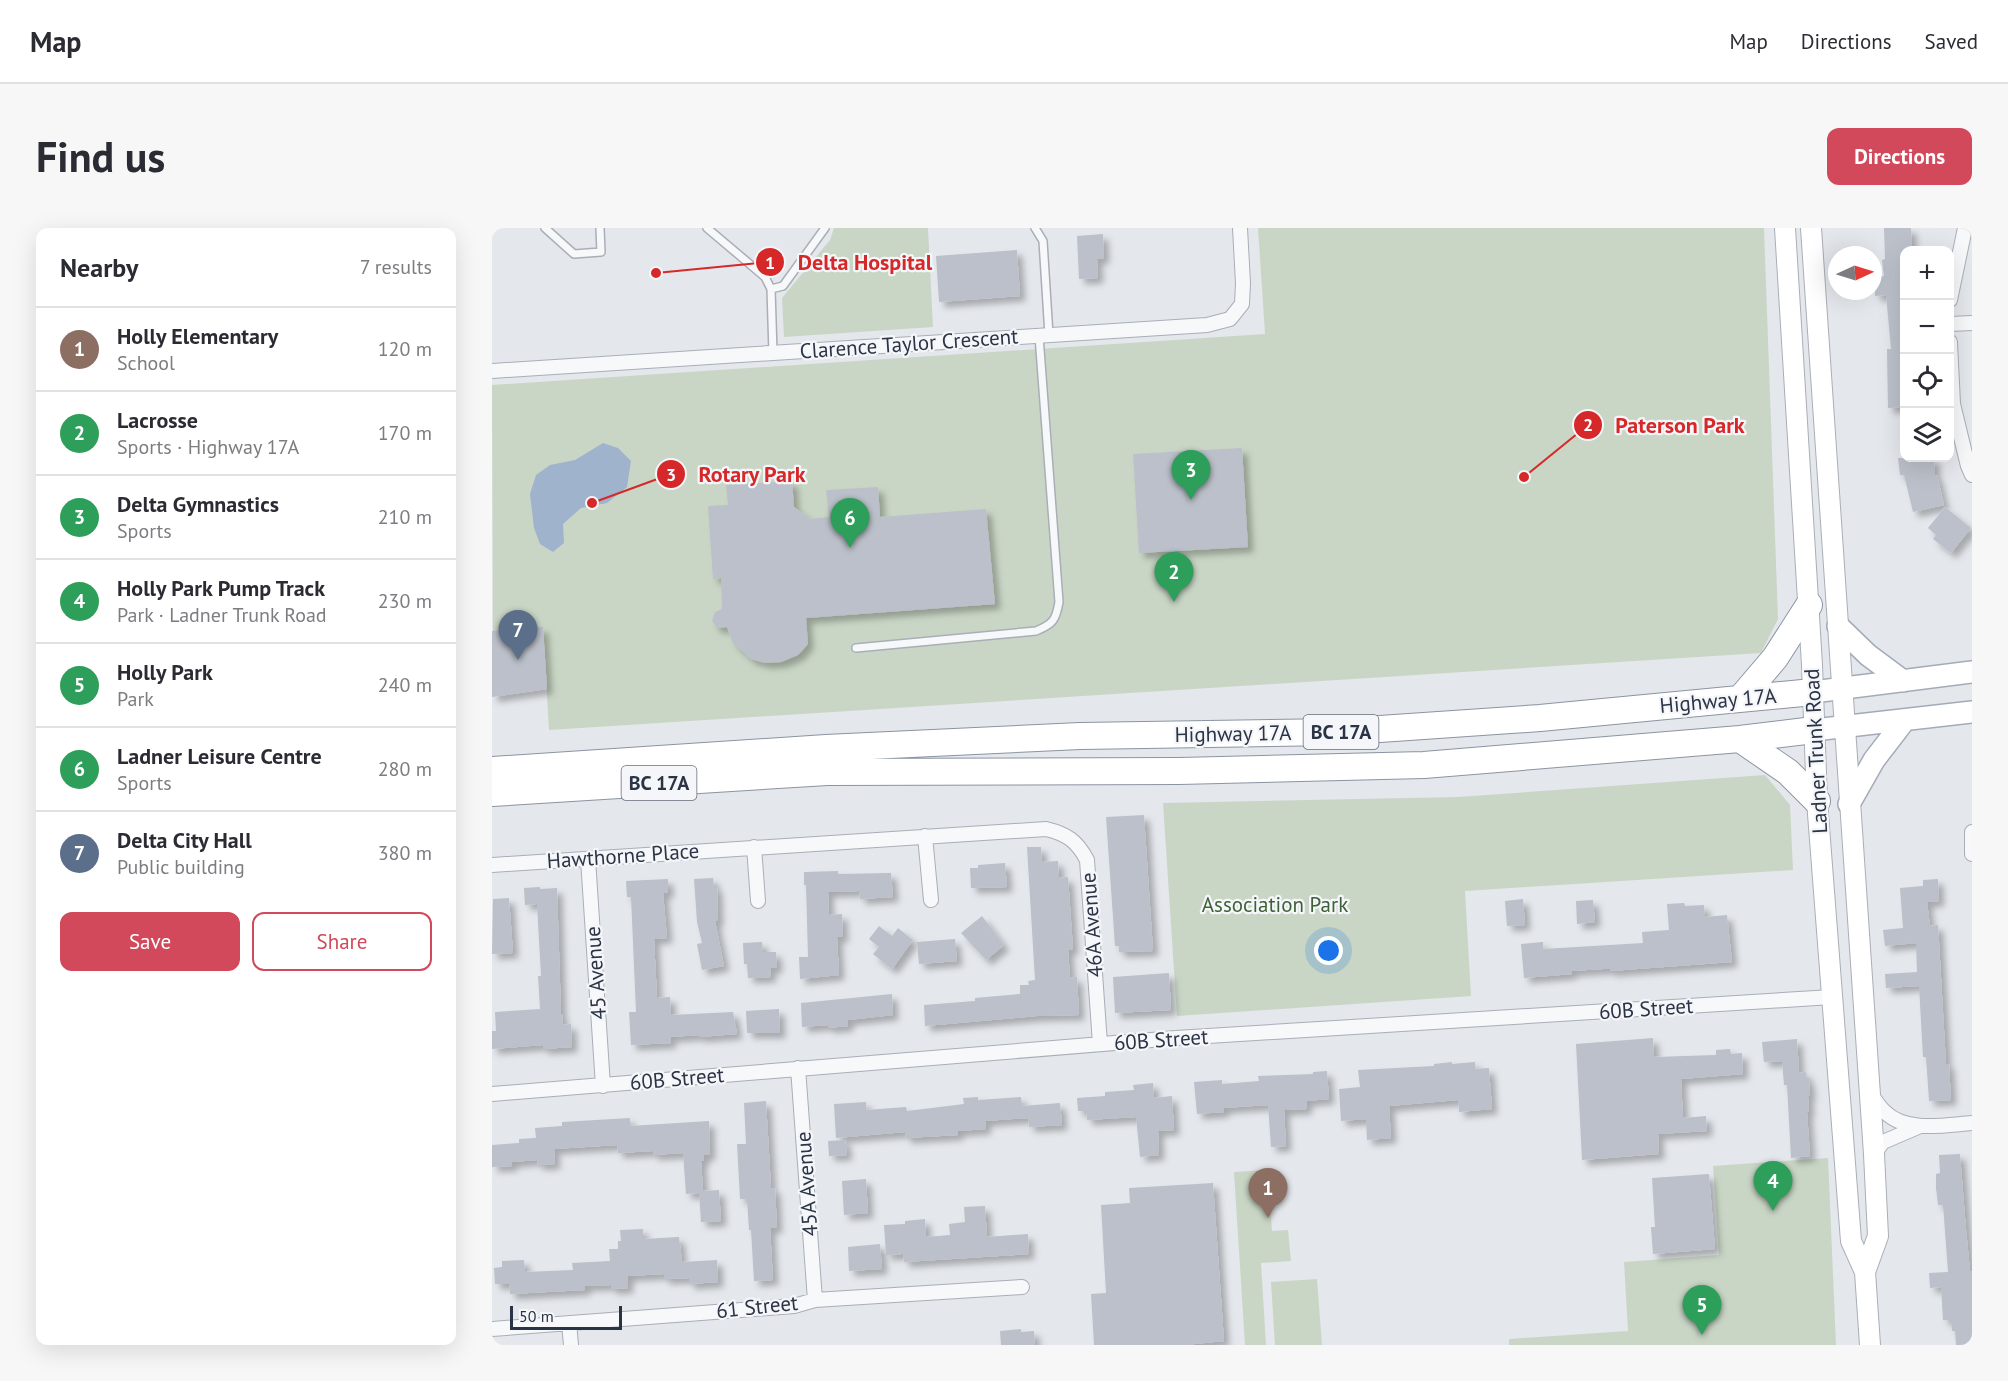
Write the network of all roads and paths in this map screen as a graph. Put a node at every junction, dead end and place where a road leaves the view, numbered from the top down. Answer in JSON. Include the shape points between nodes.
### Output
{"nodes":[{"id":1,"x":544,"y":228,"type":"edge"},
{"id":2,"x":600,"y":228,"type":"edge"},
{"id":3,"x":707,"y":228,"type":"edge"},
{"id":4,"x":825,"y":228,"type":"edge"},
{"id":5,"x":1035,"y":228,"type":"edge"},
{"id":6,"x":1240,"y":228,"type":"edge"},
{"id":7,"x":1785,"y":228,"type":"edge"},
{"id":8,"x":1811,"y":228,"type":"edge"},
{"id":9,"x":1965,"y":228,"type":"edge"},
{"id":10,"x":1954,"y":281,"type":"edge"},
{"id":11,"x":771,"y":290,"type":"junction"},
{"id":12,"x":1972,"y":323,"type":"edge"},
{"id":13,"x":1954,"y":324,"type":"edge"},
{"id":14,"x":1044,"y":336,"type":"junction"},
{"id":15,"x":773,"y":353,"type":"junction"},
{"id":16,"x":1951,"y":354,"type":"edge"},
{"id":17,"x":492,"y":371,"type":"edge"},
{"id":18,"x":1970,"y":471,"type":"edge"},
{"id":19,"x":1809,"y":605,"type":"junction"},
{"id":20,"x":1838,"y":626,"type":"junction"},
{"id":21,"x":856,"y":648,"type":"dead end"},
{"id":22,"x":1972,"y":672,"type":"edge"},
{"id":23,"x":1903,"y":681,"type":"junction"},
{"id":24,"x":1842,"y":689,"type":"junction"},
{"id":25,"x":1813,"y":692,"type":"junction"},
{"id":26,"x":1740,"y":699,"type":"junction"},
{"id":27,"x":1972,"y":712,"type":"edge"},
{"id":28,"x":1904,"y":721,"type":"junction"},
{"id":29,"x":1844,"y":727,"type":"junction"},
{"id":30,"x":1814,"y":730,"type":"junction"},
{"id":31,"x":1740,"y":739,"type":"junction"},
{"id":32,"x":492,"y":770,"type":"edge"},
{"id":33,"x":492,"y":793,"type":"edge"},
{"id":34,"x":1817,"y":801,"type":"junction"},
{"id":35,"x":1849,"y":804,"type":"junction"},
{"id":36,"x":1046,"y":829,"type":"joint"},
{"id":37,"x":1972,"y":832,"type":"edge"},
{"id":38,"x":925,"y":836,"type":"junction"},
{"id":39,"x":754,"y":847,"type":"junction"},
{"id":40,"x":1972,"y":854,"type":"edge"},
{"id":41,"x":588,"y":859,"type":"junction"},
{"id":42,"x":492,"y":866,"type":"edge"},
{"id":43,"x":931,"y":900,"type":"dead end"},
{"id":44,"x":758,"y":901,"type":"dead end"},
{"id":45,"x":1832,"y":998,"type":"junction"},
{"id":46,"x":1100,"y":1044,"type":"junction"},
{"id":47,"x":798,"y":1068,"type":"junction"},
{"id":48,"x":603,"y":1086,"type":"junction"},
{"id":49,"x":1870,"y":1092,"type":"junction"},
{"id":50,"x":492,"y":1094,"type":"edge"},
{"id":51,"x":1972,"y":1123,"type":"edge"},
{"id":52,"x":1923,"y":1126,"type":"junction"},
{"id":53,"x":1874,"y":1154,"type":"junction"},
{"id":54,"x":1865,"y":1272,"type":"junction"},
{"id":55,"x":1022,"y":1287,"type":"dead end"},
{"id":56,"x":815,"y":1300,"type":"junction"},
{"id":57,"x":569,"y":1323,"type":"junction"},
{"id":58,"x":492,"y":1329,"type":"edge"},
{"id":59,"x":571,"y":1345,"type":"edge"},
{"id":60,"x":1870,"y":1345,"type":"edge"}],
"edges":[{"from":1,"to":2,"type":"lane","via":[[574,254],[601,252]]},
{"from":3,"to":11,"type":"lane","via":[[765,277]]},
{"from":4,"to":11,"type":"lane","via":[[783,286]]},
{"from":5,"to":14,"type":"lane","via":[[1043,241]]},
{"from":6,"to":14,"type":"street","name":"Clarence Taylor Crescent","via":[[1242,304],[1230,319],[1207,325]]},
{"from":7,"to":19,"type":"main road","name":"Ladner Trunk Road"},
{"from":8,"to":20,"type":"main road","name":"Ladner Trunk Road"},
{"from":9,"to":10,"type":"street"},
{"from":11,"to":15,"type":"lane"},
{"from":12,"to":13,"type":"street"},
{"from":14,"to":15,"type":"street","name":"Clarence Taylor Crescent"},
{"from":14,"to":21,"type":"lane","via":[[1057,615],[1050,626],[1036,631]]},
{"from":15,"to":17,"type":"street","name":"Clarence Taylor Crescent"},
{"from":16,"to":18,"type":"street","via":[[1953,404]]},
{"from":19,"to":25,"type":"main road","name":"Ladner Trunk Road"},
{"from":19,"to":26,"type":"highway","via":[[1775,658]]},
{"from":20,"to":23,"type":"main road","via":[[1868,656]]},
{"from":20,"to":24,"type":"main road","name":"Ladner Trunk Road"},
{"from":22,"to":23,"type":"main road","name":"Highway 17A","number":"BC 17A"},
{"from":23,"to":24,"type":"main road","name":"Highway 17A","number":"BC 17A"},
{"from":24,"to":25,"type":"main road","name":"Highway 17A","number":"BC 17A"},
{"from":24,"to":29,"type":"main road","name":"Ladner Trunk Road"},
{"from":25,"to":26,"type":"highway","name":"Highway 17A","number":"BC 17A"},
{"from":25,"to":30,"type":"main road","name":"Ladner Trunk Road"},
{"from":26,"to":32,"type":"highway","name":"Highway 17A","number":"BC 17A","via":[[1336,732],[1080,736],[837,747]]},
{"from":27,"to":28,"type":"main road","name":"Highway 17A","number":"BC 17A"},
{"from":28,"to":29,"type":"main road","name":"Highway 17A","number":"BC 17A"},
{"from":28,"to":35,"type":"main road","via":[[1874,760]]},
{"from":29,"to":30,"type":"main road","name":"Highway 17A","number":"BC 17A"},
{"from":29,"to":35,"type":"main road","name":"Ladner Trunk Road"},
{"from":30,"to":31,"type":"highway","name":"Highway 17A","number":"BC 17A"},
{"from":30,"to":34,"type":"main road","name":"Ladner Trunk Road"},
{"from":31,"to":33,"type":"highway","name":"Highway 17A","number":"BC 17A","via":[[1424,765],[1179,771],[827,772]]},
{"from":31,"to":34,"type":"highway","via":[[1788,772]]},
{"from":34,"to":45,"type":"main road","name":"Ladner Trunk Road"},
{"from":35,"to":49,"type":"main road","name":"Ladner Trunk Road"},
{"from":36,"to":38,"type":"street","name":"Hawthorne Place"},
{"from":36,"to":46,"type":"street","name":"46A Avenue","via":[[1070,838],[1087,860]]},
{"from":37,"to":40,"type":"street"},
{"from":38,"to":39,"type":"street","name":"Hawthorne Place"},
{"from":38,"to":43,"type":"street"},
{"from":39,"to":41,"type":"street","name":"Hawthorne Place"},
{"from":39,"to":44,"type":"street"},
{"from":41,"to":42,"type":"street","name":"Hawthorne Place"},
{"from":41,"to":48,"type":"street","name":"45 Avenue"},
{"from":45,"to":46,"type":"street","name":"60B Street"},
{"from":45,"to":54,"type":"main road","name":"Ladner Trunk Road","via":[[1851,1241]]},
{"from":46,"to":47,"type":"street","name":"60B Street"},
{"from":47,"to":48,"type":"street","name":"60B Street"},
{"from":47,"to":56,"type":"street","name":"45A Avenue"},
{"from":48,"to":50,"type":"street","name":"60B Street"},
{"from":49,"to":52,"type":"street","via":[[1885,1112],[1899,1122]]},
{"from":49,"to":53,"type":"main road","name":"Ladner Trunk Road"},
{"from":51,"to":52,"type":"street"},
{"from":52,"to":53,"type":"street","via":[[1883,1142]]},
{"from":53,"to":54,"type":"main road","name":"Ladner Trunk Road","via":[[1878,1236]]},
{"from":54,"to":60,"type":"main road","name":"Ladner Trunk Road"},
{"from":55,"to":56,"type":"street","name":"61 Street"},
{"from":56,"to":57,"type":"street","name":"61 Street","via":[[794,1306]]},
{"from":57,"to":58,"type":"street","name":"61 Street"},
{"from":57,"to":59,"type":"street"}]}
